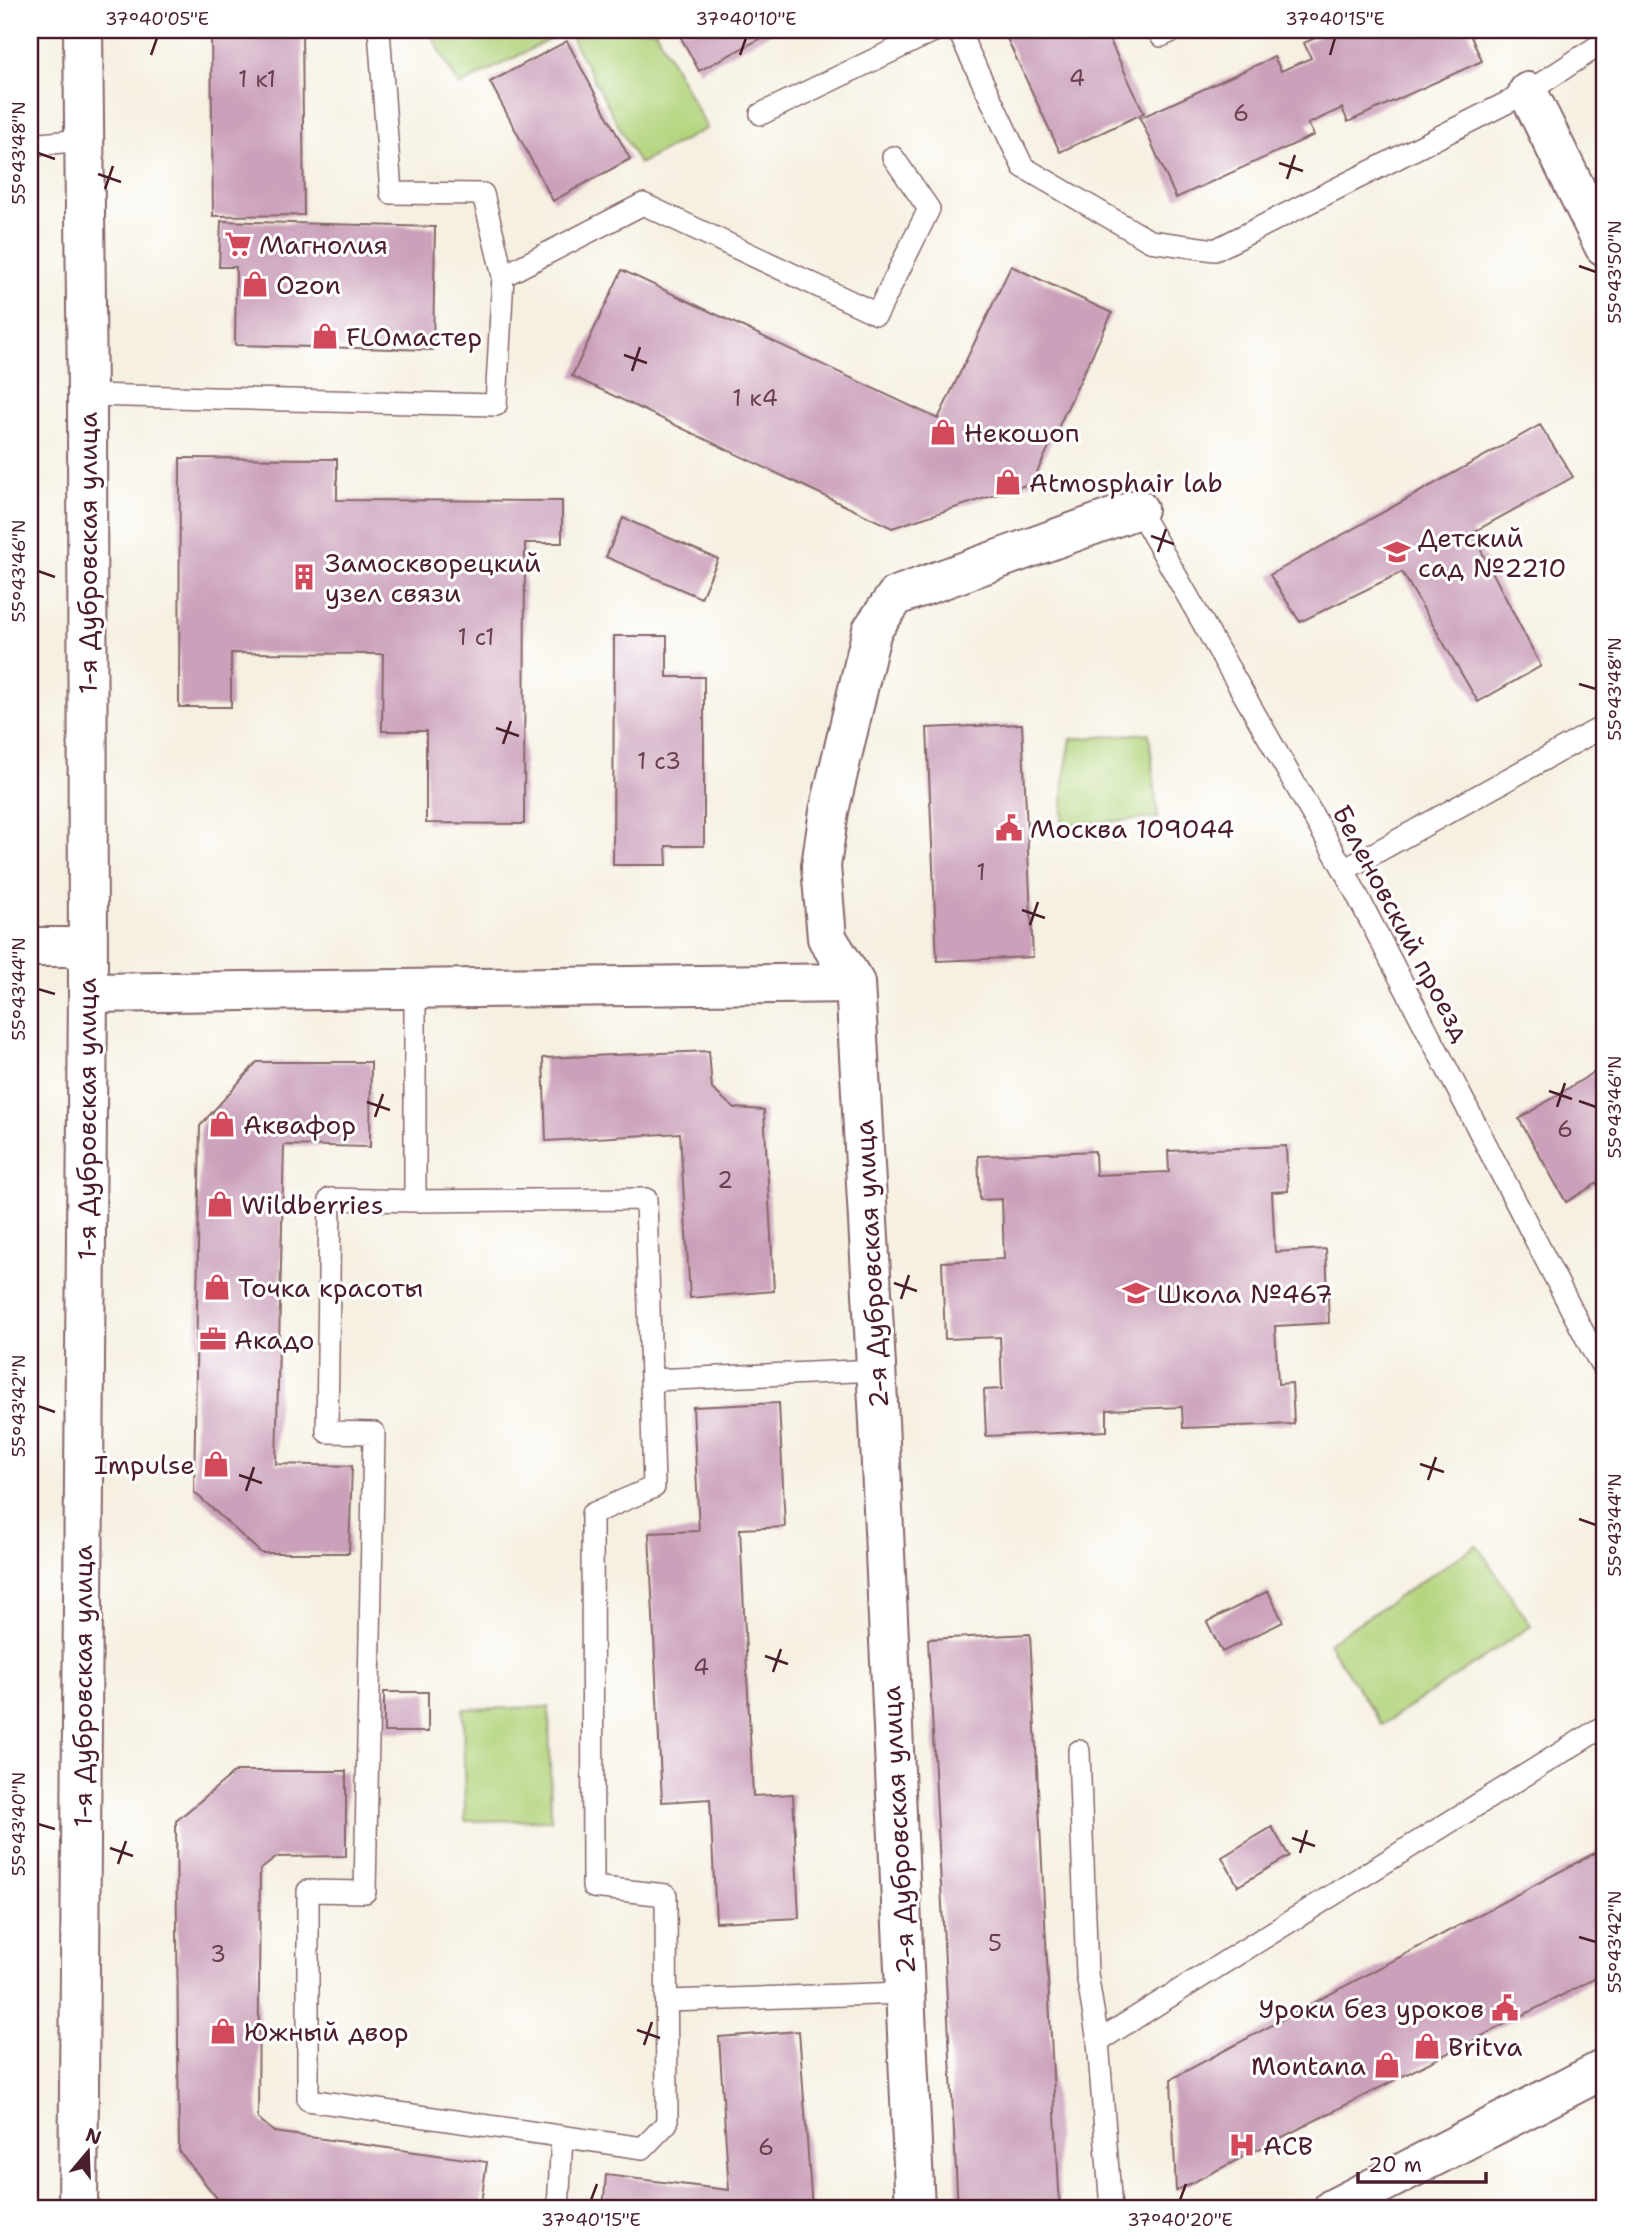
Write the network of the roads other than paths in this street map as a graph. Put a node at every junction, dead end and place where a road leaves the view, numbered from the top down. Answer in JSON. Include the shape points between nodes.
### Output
{"nodes":[{"id":1,"x":83,"y":30,"type":"edge"},
{"id":2,"x":379,"y":30,"type":"edge"},
{"id":3,"x":936,"y":30,"type":"edge"},
{"id":4,"x":958,"y":30,"type":"edge"},
{"id":5,"x":1158,"y":30,"type":"edge"},
{"id":6,"x":1175,"y":30,"type":"edge"},
{"id":7,"x":1604,"y":42,"type":"edge"},
{"id":8,"x":1528,"y":92,"type":"junction"},
{"id":9,"x":761,"y":114,"type":"dead end"},
{"id":10,"x":83,"y":140,"type":"junction"},
{"id":11,"x":30,"y":145,"type":"edge"},
{"id":12,"x":893,"y":157,"type":"dead end"},
{"id":13,"x":1604,"y":246,"type":"edge"},
{"id":14,"x":503,"y":276,"type":"junction"},
{"id":15,"x":87,"y":395,"type":"junction"},
{"id":16,"x":1138,"y":509,"type":"joint"},
{"id":17,"x":1604,"y":726,"type":"edge"},
{"id":18,"x":1344,"y":870,"type":"junction"},
{"id":19,"x":30,"y":947,"type":"edge"},
{"id":20,"x":87,"y":947,"type":"junction"},
{"id":21,"x":855,"y":983,"type":"junction"},
{"id":22,"x":415,"y":989,"type":"junction"},
{"id":23,"x":88,"y":993,"type":"junction"},
{"id":24,"x":415,"y":1201,"type":"junction"},
{"id":25,"x":1604,"y":1369,"type":"edge"},
{"id":26,"x":877,"y":1370,"type":"junction"},
{"id":27,"x":652,"y":1380,"type":"junction"},
{"id":28,"x":1604,"y":1726,"type":"edge"},
{"id":29,"x":1079,"y":1751,"type":"dead end"},
{"id":30,"x":905,"y":1993,"type":"junction"},
{"id":31,"x":668,"y":2001,"type":"junction"},
{"id":32,"x":1098,"y":2041,"type":"junction"},
{"id":33,"x":1604,"y":2069,"type":"edge"},
{"id":34,"x":562,"y":2137,"type":"junction"},
{"id":35,"x":78,"y":2209,"type":"edge"},
{"id":36,"x":558,"y":2209,"type":"edge"},
{"id":37,"x":915,"y":2209,"type":"edge"},
{"id":38,"x":1111,"y":2209,"type":"edge"},
{"id":39,"x":1332,"y":2209,"type":"edge"}],
"edges":[{"from":1,"to":10,"type":"street","name":"1-я Дубровская улица"},
{"from":2,"to":14,"type":"lane","via":[[391,193],[483,194]]},
{"from":3,"to":9,"type":"lane"},
{"from":4,"to":8,"type":"lane","via":[[1023,167],[1150,241],[1216,250]]},
{"from":5,"to":6,"type":"lane","via":[[1161,36]]},
{"from":7,"to":8,"type":"lane"},
{"from":8,"to":13,"type":"street"},
{"from":10,"to":11,"type":"lane"},
{"from":10,"to":15,"type":"street","name":"1-я Дубровская улица"},
{"from":12,"to":14,"type":"lane","via":[[929,209],[877,314],[643,204]]},
{"from":14,"to":15,"type":"lane","via":[[496,405]]},
{"from":15,"to":20,"type":"street","name":"1-я Дубровская улица"},
{"from":16,"to":18,"type":"lane","name":"Беленовский проезд"},
{"from":16,"to":21,"type":"street","name":"2-я Дубровская улица","via":[[896,596],[872,630],[829,811],[821,866],[827,938]]},
{"from":17,"to":18,"type":"lane"},
{"from":18,"to":25,"type":"lane","name":"Беленовский проезд"},
{"from":19,"to":20,"type":"street"},
{"from":20,"to":23,"type":"street","name":"1-я Дубровская улица"},
{"from":21,"to":22,"type":"street"},
{"from":21,"to":26,"type":"street","name":"2-я Дубровская улица"},
{"from":22,"to":23,"type":"street"},
{"from":22,"to":24,"type":"lane"},
{"from":23,"to":35,"type":"street","name":"1-я Дубровская улица"},
{"from":24,"to":27,"type":"lane","via":[[646,1199]]},
{"from":24,"to":34,"type":"lane","via":[[330,1199],[327,1432],[374,1433],[366,1878],[365,1892],[308,1891],[309,2100]]},
{"from":26,"to":27,"type":"lane"},
{"from":26,"to":30,"type":"street","name":"2-я Дубровская улица"},
{"from":27,"to":31,"type":"lane","via":[[654,1488],[592,1514],[593,1887],[666,1895]]},
{"from":28,"to":32,"type":"lane"},
{"from":29,"to":32,"type":"lane","via":[[1087,1974]]},
{"from":30,"to":31,"type":"lane"},
{"from":30,"to":37,"type":"street","name":"2-я Дубровская улица"},
{"from":31,"to":34,"type":"lane","via":[[667,2123],[643,2148]]},
{"from":32,"to":38,"type":"lane"},
{"from":33,"to":39,"type":"street"},
{"from":34,"to":36,"type":"lane"}]}
